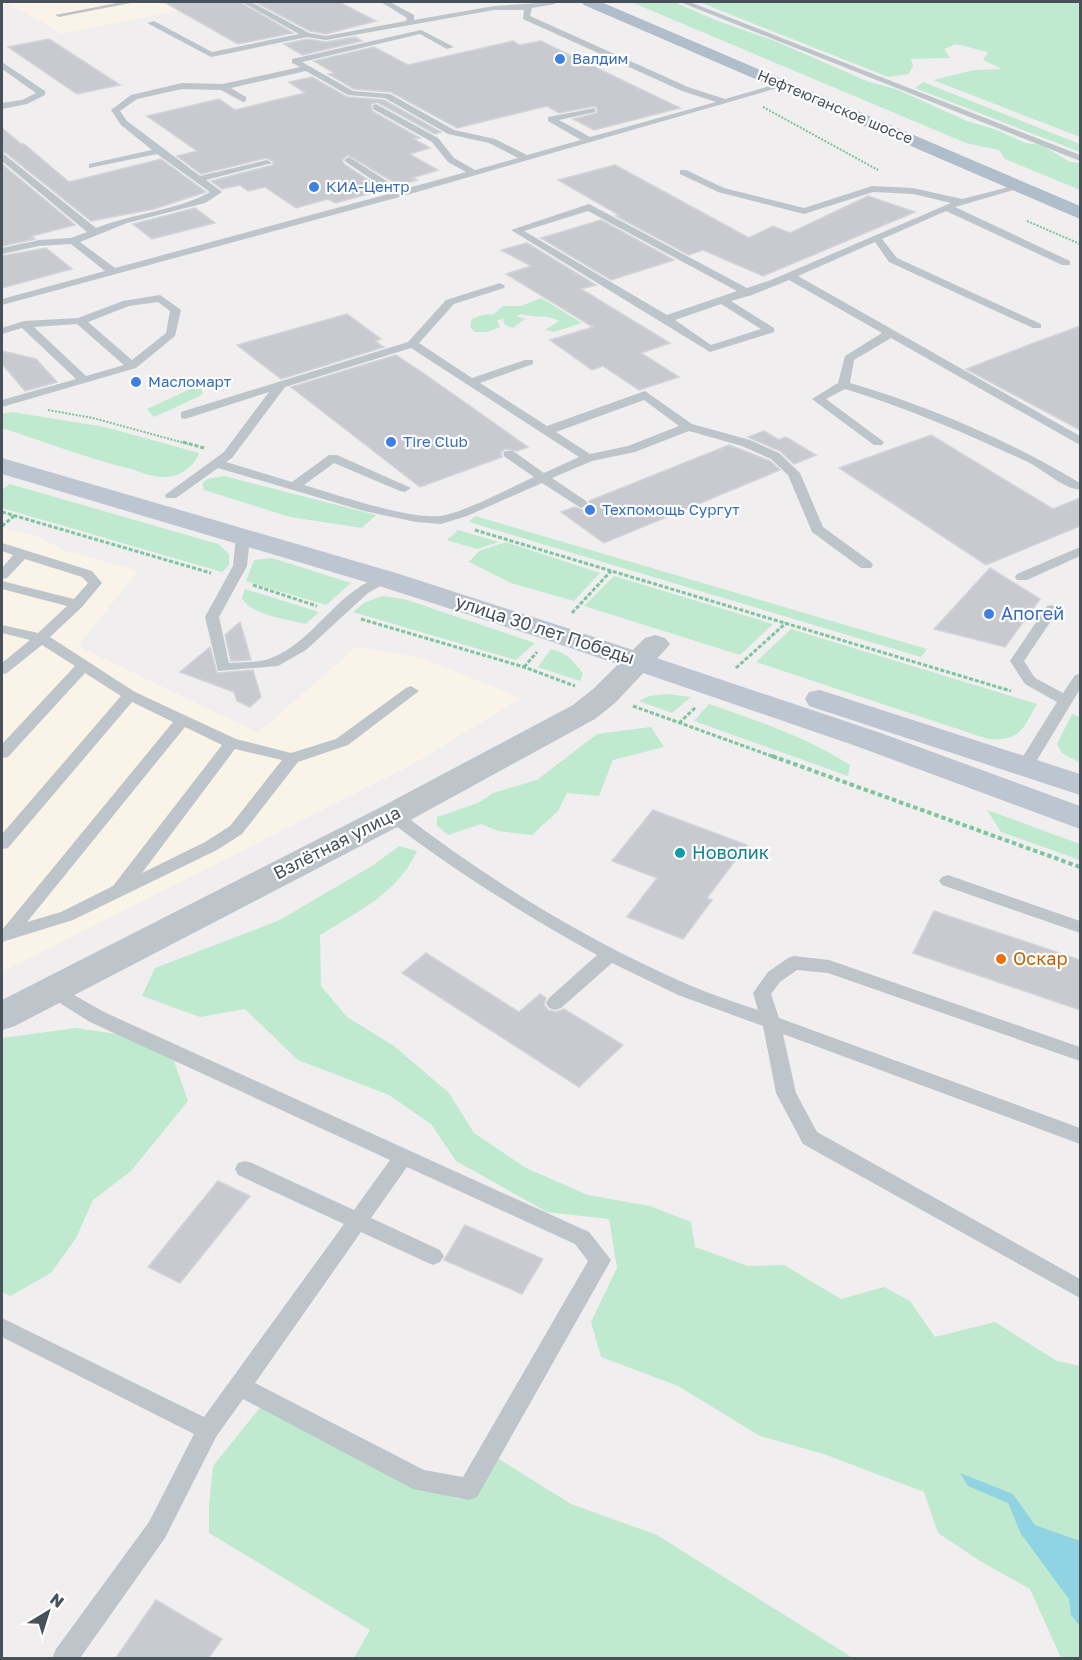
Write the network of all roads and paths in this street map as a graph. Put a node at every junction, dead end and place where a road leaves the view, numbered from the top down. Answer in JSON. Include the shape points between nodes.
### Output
{"nodes":[{"id":1,"x":132,"y":2,"type":"edge"},
{"id":2,"x":246,"y":2,"type":"edge"},
{"id":3,"x":385,"y":2,"type":"edge"},
{"id":4,"x":552,"y":2,"type":"edge"},
{"id":5,"x":589,"y":2,"type":"edge"},
{"id":6,"x":684,"y":2,"type":"edge"},
{"id":7,"x":529,"y":7,"type":"junction"},
{"id":8,"x":59,"y":15,"type":"dead end"},
{"id":9,"x":151,"y":23,"type":"dead end"},
{"id":10,"x":409,"y":23,"type":"junction"},
{"id":11,"x":442,"y":27,"type":"dead end"},
{"id":12,"x":432,"y":29,"type":"dead end"},
{"id":13,"x":422,"y":32,"type":"junction"},
{"id":14,"x":307,"y":35,"type":"junction"},
{"id":15,"x":450,"y":47,"type":"dead end"},
{"id":16,"x":2,"y":65,"type":"edge"},
{"id":17,"x":308,"y":68,"type":"junction"},
{"id":18,"x":784,"y":85,"type":"junction"},
{"id":19,"x":223,"y":87,"type":"junction"},
{"id":20,"x":743,"y":96,"type":"junction"},
{"id":21,"x":243,"y":99,"type":"dead end"},
{"id":22,"x":723,"y":102,"type":"junction"},
{"id":23,"x":2,"y":106,"type":"edge"},
{"id":24,"x":376,"y":107,"type":"dead end"},
{"id":25,"x":592,"y":110,"type":"dead end"},
{"id":26,"x":589,"y":140,"type":"junction"},
{"id":27,"x":159,"y":151,"type":"junction"},
{"id":28,"x":2,"y":157,"type":"edge"},
{"id":29,"x":526,"y":158,"type":"junction"},
{"id":30,"x":1080,"y":158,"type":"edge"},
{"id":31,"x":349,"y":160,"type":"dead end"},
{"id":32,"x":267,"y":163,"type":"dead end"},
{"id":33,"x":92,"y":166,"type":"dead end"},
{"id":34,"x":878,"y":170,"type":"dead end"},
{"id":35,"x":683,"y":172,"type":"dead end"},
{"id":36,"x":474,"y":173,"type":"junction"},
{"id":37,"x":199,"y":179,"type":"junction"},
{"id":38,"x":1018,"y":186,"type":"junction"},
{"id":39,"x":400,"y":194,"type":"junction"},
{"id":40,"x":961,"y":202,"type":"junction"},
{"id":41,"x":946,"y":207,"type":"junction"},
{"id":42,"x":1080,"y":213,"type":"edge"},
{"id":43,"x":1023,"y":220,"type":"dead end"},
{"id":44,"x":95,"y":233,"type":"junction"},
{"id":45,"x":876,"y":237,"type":"junction"},
{"id":46,"x":73,"y":241,"type":"junction"},
{"id":47,"x":1080,"y":244,"type":"edge"},
{"id":48,"x":2,"y":251,"type":"edge"},
{"id":49,"x":1066,"y":263,"type":"dead end"},
{"id":50,"x":113,"y":272,"type":"junction"},
{"id":51,"x":790,"y":276,"type":"junction"},
{"id":52,"x":500,"y":286,"type":"dead end"},
{"id":53,"x":748,"y":293,"type":"junction"},
{"id":54,"x":724,"y":301,"type":"junction"},
{"id":55,"x":2,"y":302,"type":"edge"},
{"id":56,"x":666,"y":319,"type":"junction"},
{"id":57,"x":80,"y":321,"type":"junction"},
{"id":58,"x":24,"y":324,"type":"junction"},
{"id":59,"x":1037,"y":326,"type":"dead end"},
{"id":60,"x":2,"y":332,"type":"edge"},
{"id":61,"x":889,"y":334,"type":"junction"},
{"id":62,"x":412,"y":344,"type":"junction"},
{"id":63,"x":529,"y":362,"type":"dead end"},
{"id":64,"x":132,"y":366,"type":"junction"},
{"id":65,"x":84,"y":380,"type":"junction"},
{"id":66,"x":471,"y":382,"type":"junction"},
{"id":67,"x":281,"y":385,"type":"junction"},
{"id":68,"x":844,"y":385,"type":"junction"},
{"id":69,"x":4,"y":404,"type":"edge"},
{"id":70,"x":185,"y":416,"type":"dead end"},
{"id":71,"x":688,"y":427,"type":"junction"},
{"id":72,"x":546,"y":431,"type":"junction"},
{"id":73,"x":1080,"y":441,"type":"edge"},
{"id":74,"x":878,"y":442,"type":"dead end"},
{"id":75,"x":509,"y":454,"type":"dead end"},
{"id":76,"x":588,"y":458,"type":"junction"},
{"id":77,"x":223,"y":459,"type":"junction"},
{"id":78,"x":3,"y":463,"type":"edge"},
{"id":79,"x":543,"y":478,"type":"junction"},
{"id":80,"x":296,"y":485,"type":"junction"},
{"id":81,"x":1077,"y":486,"type":"dead end"},
{"id":82,"x":405,"y":488,"type":"dead end"},
{"id":83,"x":171,"y":495,"type":"junction"},
{"id":84,"x":581,"y":504,"type":"dead end"},
{"id":85,"x":2,"y":512,"type":"edge"},
{"id":86,"x":15,"y":515,"type":"junction"},
{"id":87,"x":441,"y":520,"type":"junction"},
{"id":88,"x":2,"y":526,"type":"edge"},
{"id":89,"x":243,"y":537,"type":"junction"},
{"id":90,"x":2,"y":547,"type":"edge"},
{"id":91,"x":1080,"y":550,"type":"edge"},
{"id":92,"x":22,"y":554,"type":"junction"},
{"id":93,"x":866,"y":565,"type":"dead end"},
{"id":94,"x":2,"y":575,"type":"edge"},
{"id":95,"x":1022,"y":577,"type":"dead end"},
{"id":96,"x":234,"y":579,"type":"junction"},
{"id":97,"x":386,"y":579,"type":"junction"},
{"id":98,"x":2,"y":585,"type":"edge"},
{"id":99,"x":78,"y":604,"type":"junction"},
{"id":100,"x":1052,"y":609,"type":"dead end"},
{"id":101,"x":339,"y":613,"type":"junction"},
{"id":102,"x":2,"y":629,"type":"edge"},
{"id":103,"x":41,"y":638,"type":"junction"},
{"id":104,"x":648,"y":653,"type":"junction"},
{"id":105,"x":82,"y":667,"type":"junction"},
{"id":106,"x":2,"y":670,"type":"edge"},
{"id":107,"x":1079,"y":681,"type":"edge"},
{"id":108,"x":411,"y":690,"type":"dead end"},
{"id":109,"x":130,"y":695,"type":"junction"},
{"id":110,"x":604,"y":696,"type":"junction"},
{"id":111,"x":1064,"y":703,"type":"junction"},
{"id":112,"x":182,"y":721,"type":"junction"},
{"id":113,"x":231,"y":743,"type":"junction"},
{"id":114,"x":2,"y":753,"type":"edge"},
{"id":115,"x":292,"y":758,"type":"junction"},
{"id":116,"x":1024,"y":766,"type":"junction"},
{"id":117,"x":1080,"y":785,"type":"edge"},
{"id":118,"x":393,"y":814,"type":"junction"},
{"id":119,"x":1080,"y":818,"type":"edge"},
{"id":120,"x":2,"y":844,"type":"edge"},
{"id":121,"x":1080,"y":867,"type":"edge"},
{"id":122,"x":948,"y":881,"type":"dead end"},
{"id":123,"x":118,"y":890,"type":"junction"},
{"id":124,"x":1080,"y":927,"type":"edge"},
{"id":125,"x":4,"y":936,"type":"edge"},
{"id":126,"x":610,"y":954,"type":"junction"},
{"id":127,"x":53,"y":990,"type":"junction"},
{"id":128,"x":555,"y":1003,"type":"dead end"},
{"id":129,"x":2,"y":1016,"type":"edge"},
{"id":130,"x":771,"y":1021,"type":"junction"},
{"id":131,"x":1080,"y":1054,"type":"edge"},
{"id":132,"x":1080,"y":1136,"type":"edge"},
{"id":133,"x":404,"y":1156,"type":"junction"},
{"id":134,"x":245,"y":1169,"type":"dead end"},
{"id":135,"x":357,"y":1221,"type":"junction"},
{"id":136,"x":434,"y":1256,"type":"dead end"},
{"id":137,"x":1080,"y":1289,"type":"edge"},
{"id":138,"x":2,"y":1328,"type":"edge"},
{"id":139,"x":239,"y":1386,"type":"junction"},
{"id":140,"x":208,"y":1430,"type":"junction"},
{"id":141,"x":65,"y":1659,"type":"edge"}],
"edges":[{"from":1,"to":8,"type":"lane"},
{"from":2,"to":14,"type":"lane"},
{"from":3,"to":10,"type":"lane","via":[[411,17]]},
{"from":4,"to":7,"type":"lane"},
{"from":5,"to":18,"type":"main road","name":"Нефтеюганское шоссе"},
{"from":6,"to":30,"type":"lane"},
{"from":7,"to":10,"type":"lane","via":[[494,8]]},
{"from":7,"to":11,"type":"lane"},
{"from":7,"to":22,"type":"lane","via":[[526,17]]},
{"from":9,"to":14,"type":"lane","via":[[211,55]]},
{"from":10,"to":14,"type":"lane","via":[[326,38]]},
{"from":12,"to":13,"type":"lane"},
{"from":13,"to":15,"type":"lane"},
{"from":13,"to":17,"type":"lane","via":[[295,61]]},
{"from":16,"to":23,"type":"lane","via":[[42,93]]},
{"from":17,"to":19,"type":"lane"},
{"from":17,"to":29,"type":"lane","via":[[351,93],[387,96],[451,132],[492,141]]},
{"from":18,"to":20,"type":"lane"},
{"from":18,"to":38,"type":"main road","name":"Нефтеюганское шоссе"},
{"from":19,"to":21,"type":"lane"},
{"from":19,"to":27,"type":"lane","via":[[182,86],[134,97],[115,110],[124,123]]},
{"from":20,"to":22,"type":"lane"},
{"from":20,"to":34,"type":"path"},
{"from":22,"to":26,"type":"lane"},
{"from":24,"to":36,"type":"lane","via":[[435,140],[451,160]]},
{"from":25,"to":26,"type":"lane","via":[[551,119]]},
{"from":26,"to":29,"type":"lane"},
{"from":27,"to":33,"type":"lane"},
{"from":27,"to":37,"type":"lane"},
{"from":28,"to":44,"type":"lane"},
{"from":29,"to":36,"type":"lane"},
{"from":31,"to":39,"type":"lane"},
{"from":32,"to":37,"type":"lane"},
{"from":35,"to":40,"type":"lane","via":[[721,190],[804,210],[872,189],[913,191]]},
{"from":36,"to":39,"type":"lane"},
{"from":37,"to":44,"type":"lane","via":[[217,192],[202,201],[123,221]]},
{"from":38,"to":40,"type":"lane"},
{"from":38,"to":42,"type":"main road","name":"Нефтеюганское шоссе"},
{"from":39,"to":50,"type":"lane"},
{"from":40,"to":41,"type":"lane"},
{"from":41,"to":45,"type":"lane"},
{"from":41,"to":49,"type":"lane"},
{"from":43,"to":47,"type":"path"},
{"from":44,"to":46,"type":"lane"},
{"from":45,"to":51,"type":"lane"},
{"from":45,"to":59,"type":"lane","via":[[893,260]]},
{"from":46,"to":48,"type":"lane"},
{"from":46,"to":50,"type":"lane"},
{"from":50,"to":55,"type":"lane"},
{"from":51,"to":53,"type":"lane"},
{"from":51,"to":61,"type":"lane"},
{"from":52,"to":62,"type":"lane","via":[[450,302]]},
{"from":53,"to":54,"type":"lane"},
{"from":53,"to":56,"type":"lane","via":[[589,207],[516,230]]},
{"from":54,"to":56,"type":"lane"},
{"from":54,"to":56,"type":"lane","via":[[770,330],[711,349]]},
{"from":57,"to":58,"type":"lane"},
{"from":57,"to":64,"type":"lane"},
{"from":57,"to":64,"type":"lane","via":[[128,303],[160,298],[176,310],[171,334]]},
{"from":58,"to":60,"type":"lane"},
{"from":58,"to":65,"type":"lane"},
{"from":61,"to":68,"type":"lane","via":[[849,357]]},
{"from":61,"to":73,"type":"lane"},
{"from":62,"to":66,"type":"lane"},
{"from":62,"to":67,"type":"lane"},
{"from":63,"to":66,"type":"lane"},
{"from":64,"to":65,"type":"lane"},
{"from":65,"to":69,"type":"lane"},
{"from":66,"to":72,"type":"lane"},
{"from":67,"to":70,"type":"lane"},
{"from":67,"to":77,"type":"lane"},
{"from":68,"to":74,"type":"lane","via":[[818,399]]},
{"from":68,"to":81,"type":"lane","via":[[888,398],[1026,456]]},
{"from":69,"to":77,"type":"path","via":[[93,418]]},
{"from":71,"to":72,"type":"lane","via":[[645,395]]},
{"from":71,"to":76,"type":"lane","via":[[631,449]]},
{"from":71,"to":93,"type":"lane","via":[[746,443],[775,456],[794,473],[817,528]]},
{"from":72,"to":76,"type":"lane"},
{"from":75,"to":79,"type":"lane"},
{"from":76,"to":79,"type":"lane"},
{"from":77,"to":80,"type":"lane"},
{"from":77,"to":83,"type":"lane"},
{"from":78,"to":83,"type":"main road","name":"улица 30 лет Победы"},
{"from":78,"to":89,"type":"main road","name":"улица 30 лет Победы"},
{"from":79,"to":84,"type":"lane"},
{"from":79,"to":87,"type":"lane"},
{"from":80,"to":82,"type":"lane","via":[[333,458]]},
{"from":80,"to":87,"type":"lane","via":[[369,508]]},
{"from":83,"to":104,"type":"main road","name":"улица 30 лет Победы","via":[[334,543]]},
{"from":85,"to":86,"type":"path"},
{"from":86,"to":88,"type":"path"},
{"from":86,"to":96,"type":"path"},
{"from":87,"to":111,"type":"path"},
{"from":89,"to":96,"type":"lane","via":[[240,566]]},
{"from":89,"to":97,"type":"main road","name":"улица 30 лет Победы"},
{"from":90,"to":92,"type":"lane"},
{"from":91,"to":95,"type":"lane"},
{"from":92,"to":94,"type":"lane"},
{"from":92,"to":99,"type":"lane","via":[[87,574],[95,583]]},
{"from":96,"to":101,"type":"path"},
{"from":96,"to":101,"type":"lane","via":[[212,617],[223,668],[273,663],[301,647]]},
{"from":97,"to":101,"type":"lane","via":[[363,590]]},
{"from":97,"to":104,"type":"main road","name":"улица 30 лет Победы"},
{"from":98,"to":99,"type":"lane"},
{"from":99,"to":103,"type":"lane"},
{"from":100,"to":111,"type":"lane","via":[[1017,661],[1021,674]]},
{"from":101,"to":110,"type":"path","via":[[524,667]]},
{"from":102,"to":103,"type":"lane"},
{"from":103,"to":105,"type":"lane"},
{"from":103,"to":106,"type":"lane"},
{"from":104,"to":110,"type":"street","name":"Взлётная улица"},
{"from":104,"to":116,"type":"main road","name":"улица 30 лет Победы"},
{"from":104,"to":119,"type":"main road","name":"улица 30 лет Победы","via":[[846,732]]},
{"from":105,"to":109,"type":"lane"},
{"from":105,"to":114,"type":"lane"},
{"from":107,"to":111,"type":"lane"},
{"from":108,"to":115,"type":"lane","via":[[342,742]]},
{"from":109,"to":112,"type":"lane"},
{"from":109,"to":120,"type":"lane"},
{"from":110,"to":118,"type":"street","name":"Взлётная улица","via":[[584,712]]},
{"from":110,"to":121,"type":"path"},
{"from":111,"to":116,"type":"lane"},
{"from":112,"to":113,"type":"lane"},
{"from":112,"to":125,"type":"lane"},
{"from":113,"to":115,"type":"lane"},
{"from":113,"to":123,"type":"lane"},
{"from":115,"to":123,"type":"lane","via":[[236,830]]},
{"from":116,"to":117,"type":"main road","name":"улица 30 лет Победы"},
{"from":118,"to":126,"type":"lane","via":[[433,846],[524,906]]},
{"from":118,"to":127,"type":"street","name":"Взлётная улица"},
{"from":122,"to":124,"type":"lane"},
{"from":123,"to":125,"type":"lane","via":[[67,916]]},
{"from":126,"to":128,"type":"lane"},
{"from":126,"to":130,"type":"lane","via":[[684,990]]},
{"from":127,"to":129,"type":"street","name":"Взлётная улица"},
{"from":127,"to":133,"type":"lane","via":[[97,1017]]},
{"from":130,"to":131,"type":"lane","via":[[762,993],[774,977],[794,963],[829,967]]},
{"from":130,"to":132,"type":"lane"},
{"from":130,"to":137,"type":"lane","via":[[786,1093],[810,1138]]},
{"from":133,"to":135,"type":"lane"},
{"from":133,"to":139,"type":"lane","via":[[582,1238],[600,1260],[469,1489],[421,1481]]},
{"from":134,"to":135,"type":"lane"},
{"from":135,"to":136,"type":"lane"},
{"from":135,"to":139,"type":"lane"},
{"from":138,"to":140,"type":"lane"},
{"from":139,"to":140,"type":"lane"},
{"from":140,"to":141,"type":"lane","via":[[157,1530]]}]}
